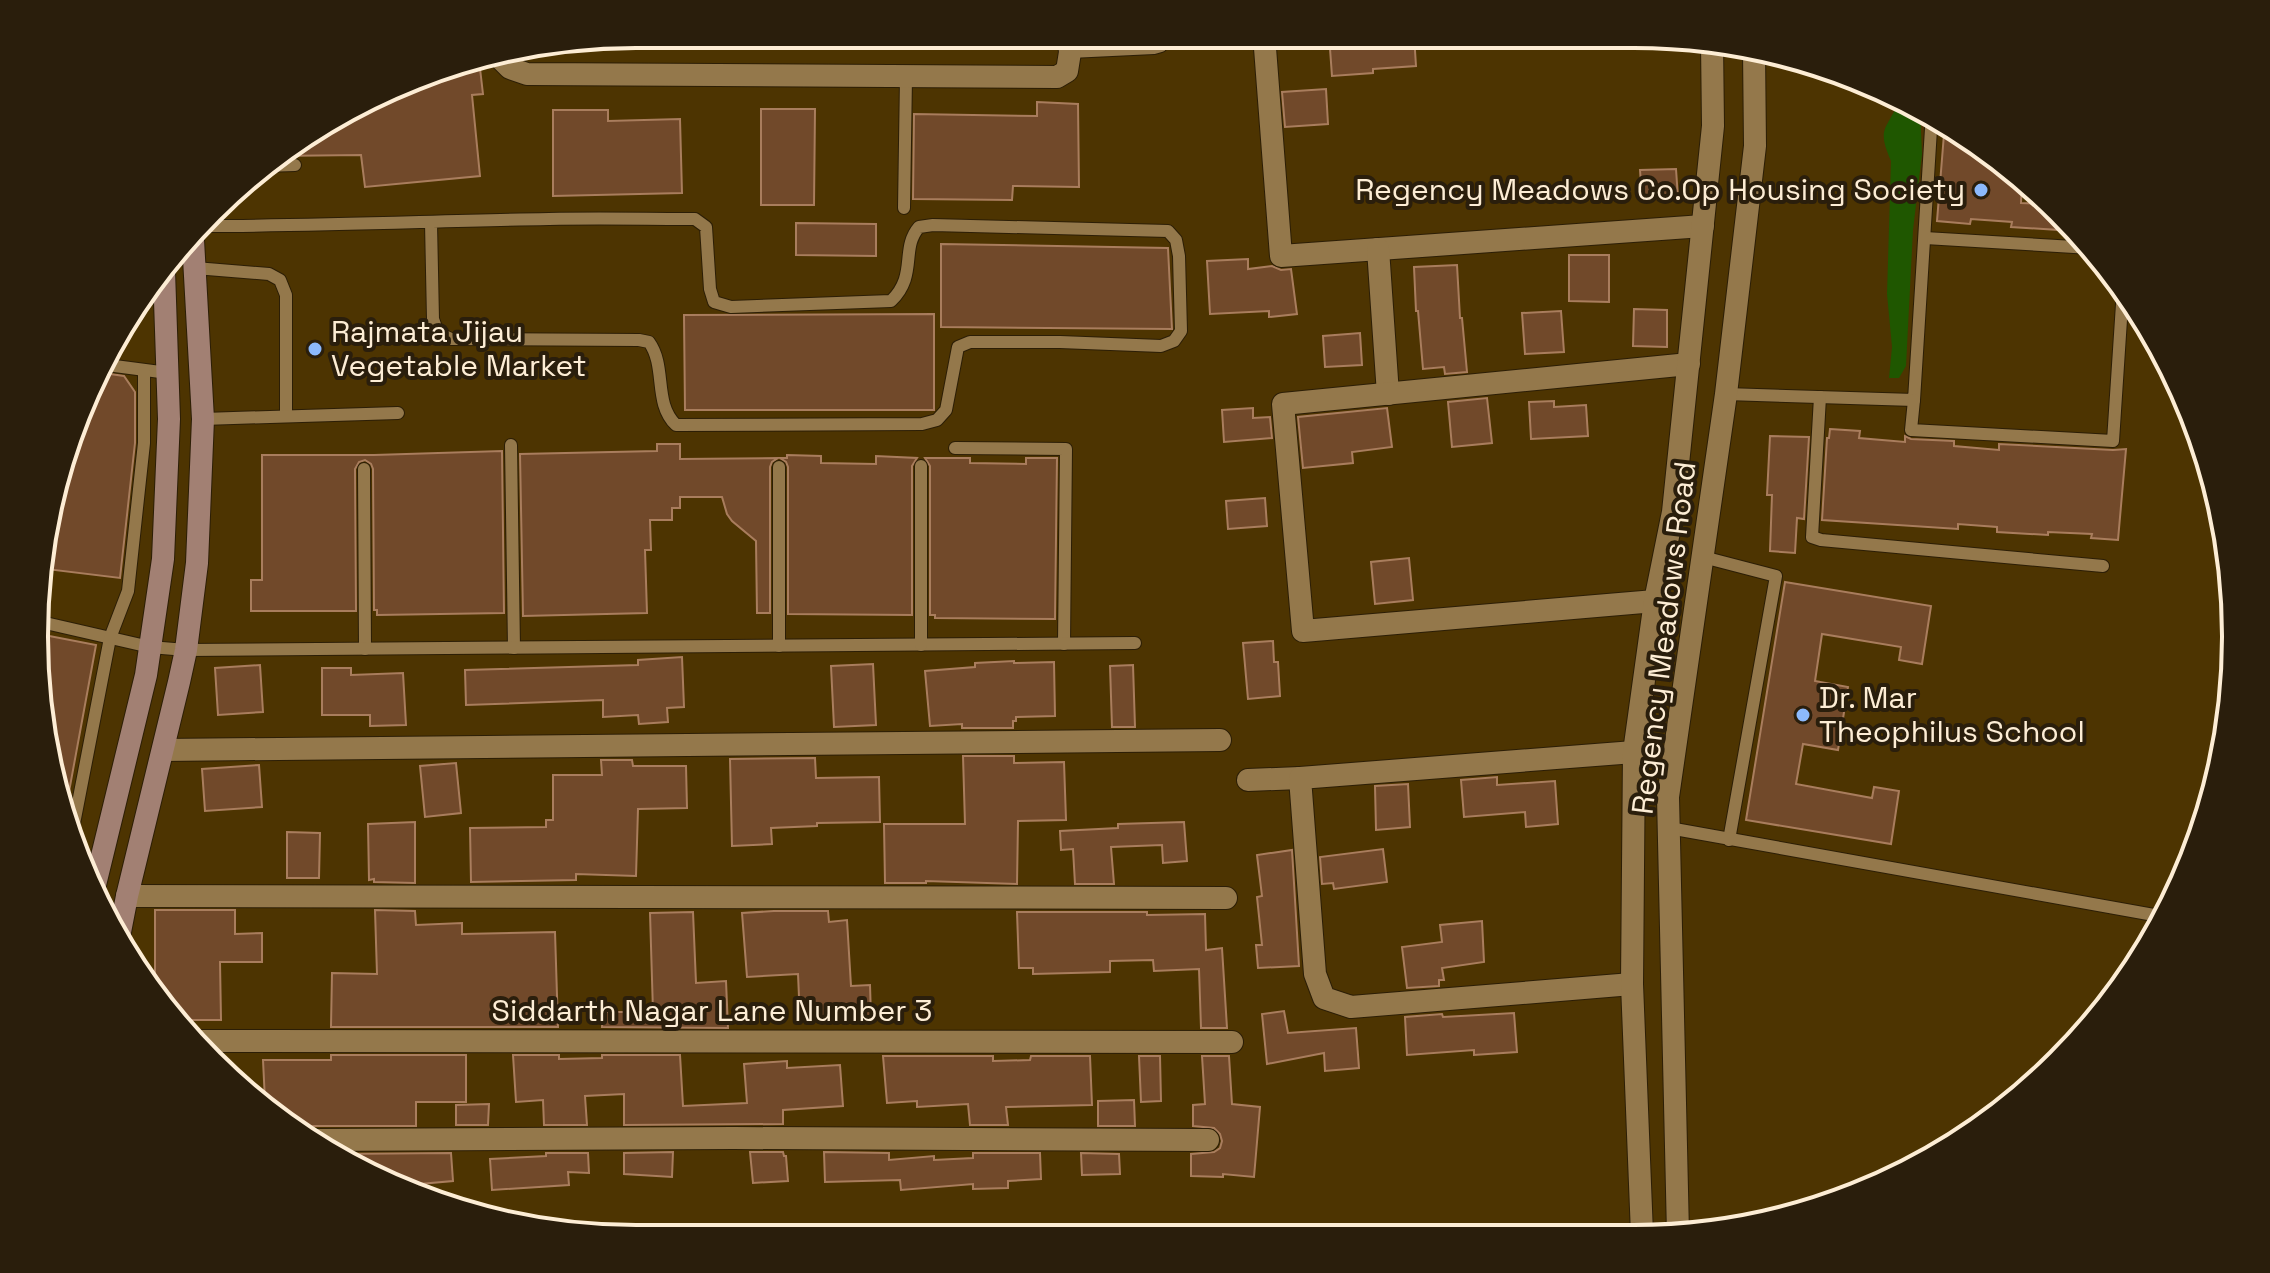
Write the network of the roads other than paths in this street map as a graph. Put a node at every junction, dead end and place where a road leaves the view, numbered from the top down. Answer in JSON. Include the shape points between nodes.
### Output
{"nodes":[{"id":1,"x":1069,"y":48,"type":"edge"},
{"id":2,"x":1088,"y":48,"type":"edge"},
{"id":3,"x":1154,"y":48,"type":"edge"},
{"id":4,"x":1265,"y":48,"type":"edge"},
{"id":5,"x":1098,"y":50,"type":"joint"},
{"id":6,"x":1712,"y":53,"type":"edge"},
{"id":7,"x":1754,"y":60,"type":"edge"},
{"id":8,"x":505,"y":63,"type":"edge"},
{"id":9,"x":906,"y":77,"type":"junction"},
{"id":10,"x":1931,"y":129,"type":"edge"},
{"id":11,"x":284,"y":165,"type":"edge"},
{"id":12,"x":295,"y":165,"type":"dead end"},
{"id":13,"x":904,"y":208,"type":"dead end"},
{"id":14,"x":431,"y":223,"type":"junction"},
{"id":15,"x":215,"y":226,"type":"edge"},
{"id":16,"x":1703,"y":226,"type":"junction"},
{"id":17,"x":1925,"y":238,"type":"junction"},
{"id":18,"x":2075,"y":247,"type":"edge"},
{"id":19,"x":194,"y":248,"type":"edge"},
{"id":20,"x":1378,"y":249,"type":"junction"},
{"id":21,"x":195,"y":268,"type":"junction"},
{"id":22,"x":165,"y":286,"type":"edge"},
{"id":23,"x":2122,"y":308,"type":"edge"},
{"id":24,"x":1689,"y":364,"type":"junction"},
{"id":25,"x":114,"y":366,"type":"edge"},
{"id":26,"x":144,"y":371,"type":"junction"},
{"id":27,"x":168,"y":373,"type":"junction"},
{"id":28,"x":1388,"y":394,"type":"junction"},
{"id":29,"x":1726,"y":394,"type":"junction"},
{"id":30,"x":1820,"y":397,"type":"junction"},
{"id":31,"x":1914,"y":400,"type":"junction"},
{"id":32,"x":398,"y":413,"type":"dead end"},
{"id":33,"x":286,"y":416,"type":"junction"},
{"id":34,"x":203,"y":419,"type":"junction"},
{"id":35,"x":511,"y":445,"type":"dead end"},
{"id":36,"x":955,"y":448,"type":"dead end"},
{"id":37,"x":921,"y":466,"type":"dead end"},
{"id":38,"x":779,"y":467,"type":"dead end"},
{"id":39,"x":364,"y":469,"type":"dead end"},
{"id":40,"x":1703,"y":557,"type":"junction"},
{"id":41,"x":2103,"y":566,"type":"dead end"},
{"id":42,"x":1655,"y":601,"type":"junction"},
{"id":43,"x":48,"y":624,"type":"edge"},
{"id":44,"x":110,"y":638,"type":"junction"},
{"id":45,"x":1135,"y":643,"type":"dead end"},
{"id":46,"x":1064,"y":644,"type":"junction"},
{"id":47,"x":921,"y":645,"type":"junction"},
{"id":48,"x":779,"y":646,"type":"junction"},
{"id":49,"x":150,"y":647,"type":"junction"},
{"id":50,"x":514,"y":648,"type":"junction"},
{"id":51,"x":365,"y":649,"type":"junction"},
{"id":52,"x":186,"y":650,"type":"junction"},
{"id":53,"x":1220,"y":740,"type":"dead end"},
{"id":54,"x":163,"y":750,"type":"junction"},
{"id":55,"x":1634,"y":752,"type":"junction"},
{"id":56,"x":1300,"y":778,"type":"junction"},
{"id":57,"x":1248,"y":780,"type":"dead end"},
{"id":58,"x":76,"y":815,"type":"edge"},
{"id":59,"x":1669,"y":828,"type":"junction"},
{"id":60,"x":1729,"y":840,"type":"junction"},
{"id":61,"x":98,"y":873,"type":"edge"},
{"id":62,"x":127,"y":896,"type":"junction"},
{"id":63,"x":1226,"y":898,"type":"dead end"},
{"id":64,"x":2152,"y":915,"type":"edge"},
{"id":65,"x":122,"y":922,"type":"edge"},
{"id":66,"x":1632,"y":984,"type":"junction"},
{"id":67,"x":209,"y":1041,"type":"edge"},
{"id":68,"x":1232,"y":1042,"type":"dead end"},
{"id":69,"x":332,"y":1140,"type":"edge"},
{"id":70,"x":1208,"y":1140,"type":"dead end"},
{"id":71,"x":1678,"y":1223,"type":"edge"},
{"id":72,"x":1642,"y":1225,"type":"edge"}],
"edges":[{"from":1,"to":9,"type":"street","via":[[1067,71],[1057,77]]},
{"from":2,"to":5,"type":"lane"},
{"from":3,"to":5,"type":"lane"},
{"from":4,"to":20,"type":"street","via":[[1281,256]]},
{"from":6,"to":16,"type":"street","via":[[1713,126]]},
{"from":7,"to":29,"type":"street","name":"Regency Meadows Road","via":[[1755,146]]},
{"from":8,"to":9,"type":"street","via":[[527,74]]},
{"from":9,"to":13,"type":"lane"},
{"from":10,"to":17,"type":"lane"},
{"from":11,"to":12,"type":"lane"},
{"from":14,"to":14,"type":"lane","via":[[433,319],[438,333],[451,339],[649,342],[656,351],[664,410],[676,425],[922,424],[937,420],[946,410],[958,347],[970,342],[1161,346],[1181,331],[1179,256],[1168,231],[919,227],[912,236],[906,282],[891,301],[731,307],[714,302],[706,227],[695,219]]},
{"from":14,"to":15,"type":"lane"},
{"from":16,"to":20,"type":"street"},
{"from":16,"to":24,"type":"street"},
{"from":17,"to":18,"type":"lane"},
{"from":17,"to":31,"type":"lane"},
{"from":19,"to":21,"type":"main road"},
{"from":20,"to":28,"type":"street"},
{"from":21,"to":33,"type":"lane","via":[[269,274],[280,280],[286,295]]},
{"from":21,"to":34,"type":"main road"},
{"from":22,"to":27,"type":"main road"},
{"from":23,"to":31,"type":"lane","via":[[2113,441],[1911,430]]},
{"from":24,"to":28,"type":"street"},
{"from":24,"to":42,"type":"street","via":[[1673,512]]},
{"from":25,"to":26,"type":"lane"},
{"from":26,"to":27,"type":"lane"},
{"from":26,"to":44,"type":"lane","via":[[144,443],[128,591]]},
{"from":27,"to":49,"type":"main road","via":[[163,559]]},
{"from":28,"to":42,"type":"street","via":[[1283,404],[1303,631]]},
{"from":29,"to":30,"type":"lane"},
{"from":29,"to":40,"type":"street","name":"Regency Meadows Road"},
{"from":30,"to":31,"type":"lane"},
{"from":30,"to":41,"type":"lane","via":[[1812,537]]},
{"from":32,"to":33,"type":"lane"},
{"from":33,"to":34,"type":"lane"},
{"from":34,"to":52,"type":"main road","via":[[197,563]]},
{"from":35,"to":50,"type":"lane"},
{"from":36,"to":46,"type":"lane","via":[[1066,449]]},
{"from":37,"to":47,"type":"lane"},
{"from":38,"to":48,"type":"lane"},
{"from":39,"to":51,"type":"lane"},
{"from":40,"to":59,"type":"street","name":"Regency Meadows Road","via":[[1668,797]]},
{"from":40,"to":60,"type":"lane","via":[[1776,576]]},
{"from":42,"to":55,"type":"street"},
{"from":43,"to":44,"type":"lane"},
{"from":44,"to":49,"type":"lane"},
{"from":44,"to":58,"type":"lane"},
{"from":45,"to":46,"type":"lane"},
{"from":46,"to":47,"type":"lane"},
{"from":47,"to":48,"type":"lane"},
{"from":48,"to":50,"type":"lane"},
{"from":49,"to":52,"type":"lane"},
{"from":49,"to":61,"type":"main road"},
{"from":50,"to":51,"type":"lane"},
{"from":51,"to":52,"type":"lane"},
{"from":52,"to":54,"type":"main road"},
{"from":53,"to":54,"type":"street"},
{"from":54,"to":62,"type":"main road"},
{"from":55,"to":56,"type":"street"},
{"from":55,"to":66,"type":"street"},
{"from":56,"to":57,"type":"street"},
{"from":56,"to":66,"type":"street","via":[[1315,974],[1324,998],[1351,1007]]},
{"from":59,"to":60,"type":"lane"},
{"from":59,"to":71,"type":"street","name":"Regency Meadows Road"},
{"from":60,"to":64,"type":"lane"},
{"from":62,"to":63,"type":"street"},
{"from":62,"to":65,"type":"main road"},
{"from":66,"to":72,"type":"street"},
{"from":67,"to":68,"type":"street","name":"Siddarth Nagar Lane Number 3"},
{"from":69,"to":70,"type":"street"}]}
